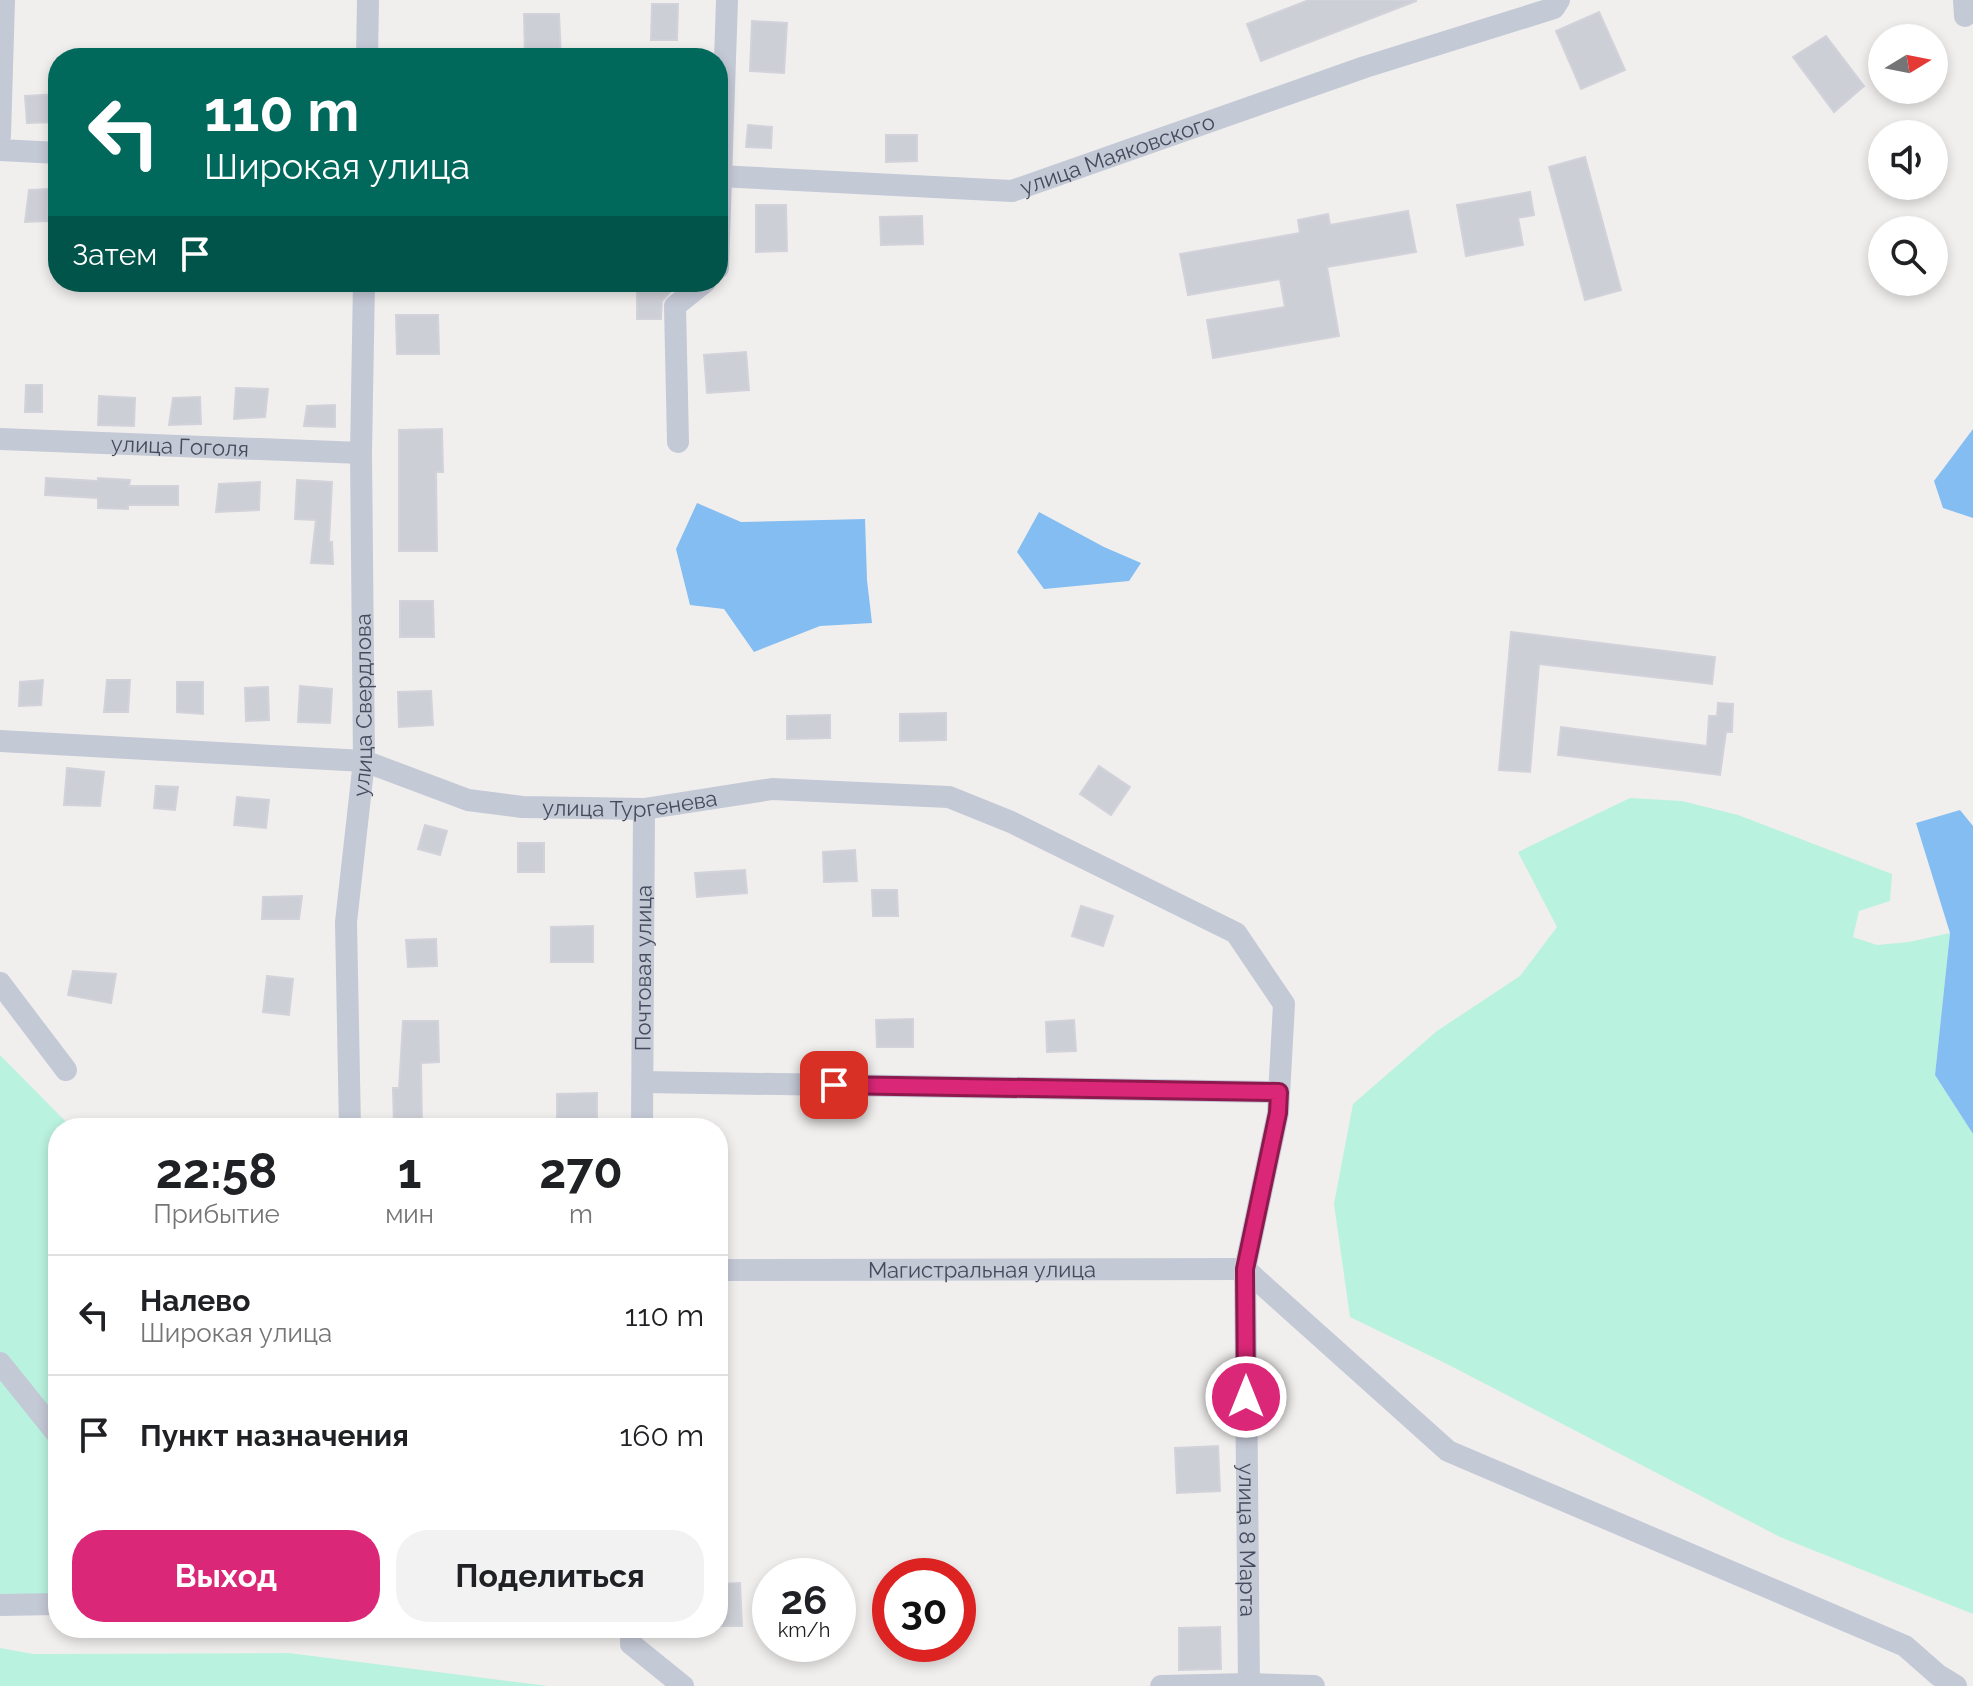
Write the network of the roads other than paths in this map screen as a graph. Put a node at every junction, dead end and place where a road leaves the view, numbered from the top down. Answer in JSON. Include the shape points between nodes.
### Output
{"nodes":[{"id":1,"x":4,"y":0,"type":"edge"},
{"id":2,"x":368,"y":0,"type":"edge"},
{"id":3,"x":727,"y":0,"type":"edge"},
{"id":4,"x":1559,"y":0,"type":"edge"},
{"id":5,"x":367,"y":48,"type":"edge"},
{"id":6,"x":725,"y":48,"type":"edge"},
{"id":7,"x":0,"y":136,"type":"edge"},
{"id":8,"x":0,"y":150,"type":"edge"},
{"id":9,"x":48,"y":152,"type":"edge"},
{"id":10,"x":728,"y":176,"type":"edge"},
{"id":11,"x":364,"y":292,"type":"edge"},
{"id":12,"x":692,"y":292,"type":"edge"},
{"id":13,"x":0,"y":439,"type":"edge"},
{"id":14,"x":678,"y":442,"type":"dead end"},
{"id":15,"x":361,"y":453,"type":"junction"},
{"id":16,"x":0,"y":741,"type":"edge"},
{"id":17,"x":364,"y":761,"type":"junction"},
{"id":18,"x":644,"y":809,"type":"junction"},
{"id":19,"x":1236,"y":933,"type":"joint"},
{"id":20,"x":0,"y":983,"type":"edge"},
{"id":21,"x":66,"y":1070,"type":"dead end"},
{"id":22,"x":643,"y":1082,"type":"junction"},
{"id":23,"x":1279,"y":1092,"type":"junction"},
{"id":24,"x":350,"y":1118,"type":"edge"},
{"id":25,"x":642,"y":1118,"type":"edge"},
{"id":26,"x":1245,"y":1269,"type":"junction"},
{"id":27,"x":728,"y":1270,"type":"edge"},
{"id":28,"x":0,"y":1363,"type":"edge"},
{"id":29,"x":48,"y":1423,"type":"edge"},
{"id":30,"x":48,"y":1604,"type":"edge"},
{"id":31,"x":0,"y":1605,"type":"edge"},
{"id":32,"x":633,"y":1638,"type":"edge"},
{"id":33,"x":1248,"y":1685,"type":"edge"},
{"id":34,"x":683,"y":1686,"type":"edge"},
{"id":35,"x":1161,"y":1686,"type":"edge"},
{"id":36,"x":1314,"y":1686,"type":"edge"},
{"id":37,"x":1956,"y":1686,"type":"edge"}],
"edges":[{"from":1,"to":7,"type":"street"},
{"from":2,"to":5,"type":"street"},
{"from":3,"to":6,"type":"street"},
{"from":4,"to":10,"type":"street","name":"улица Маяковского","via":[[1554,8],[1365,67],[1012,191]]},
{"from":8,"to":9,"type":"street"},
{"from":11,"to":15,"type":"street","name":"улица Свердлова"},
{"from":12,"to":14,"type":"street","via":[[675,306]]},
{"from":13,"to":15,"type":"street","name":"улица Гоголя"},
{"from":15,"to":17,"type":"street","name":"улица Свердлова"},
{"from":16,"to":17,"type":"street","name":"улица Тургенева"},
{"from":17,"to":18,"type":"street","name":"улица Тургенева","via":[[468,800],[522,807]]},
{"from":17,"to":24,"type":"street","name":"улица Свердлова","via":[[346,922]]},
{"from":18,"to":19,"type":"street","name":"улица Тургенева","via":[[772,789],[949,797]]},
{"from":18,"to":22,"type":"street","name":"Почтовая улица"},
{"from":19,"to":23,"type":"street","name":"улица 8 Марта","via":[[1284,1004]]},
{"from":20,"to":21,"type":"street"},
{"from":22,"to":23,"type":"street"},
{"from":22,"to":25,"type":"street","name":"Почтовая улица"},
{"from":23,"to":26,"type":"street","name":"улица 8 Марта"},
{"from":26,"to":27,"type":"street","name":"Магистральная улица"},
{"from":26,"to":33,"type":"street","name":"улица 8 Марта"},
{"from":26,"to":37,"type":"street","via":[[1448,1451],[1905,1646]]},
{"from":28,"to":29,"type":"street"},
{"from":30,"to":31,"type":"street"},
{"from":32,"to":34,"type":"street"},
{"from":33,"to":35,"type":"street"},
{"from":33,"to":36,"type":"street"}]}
